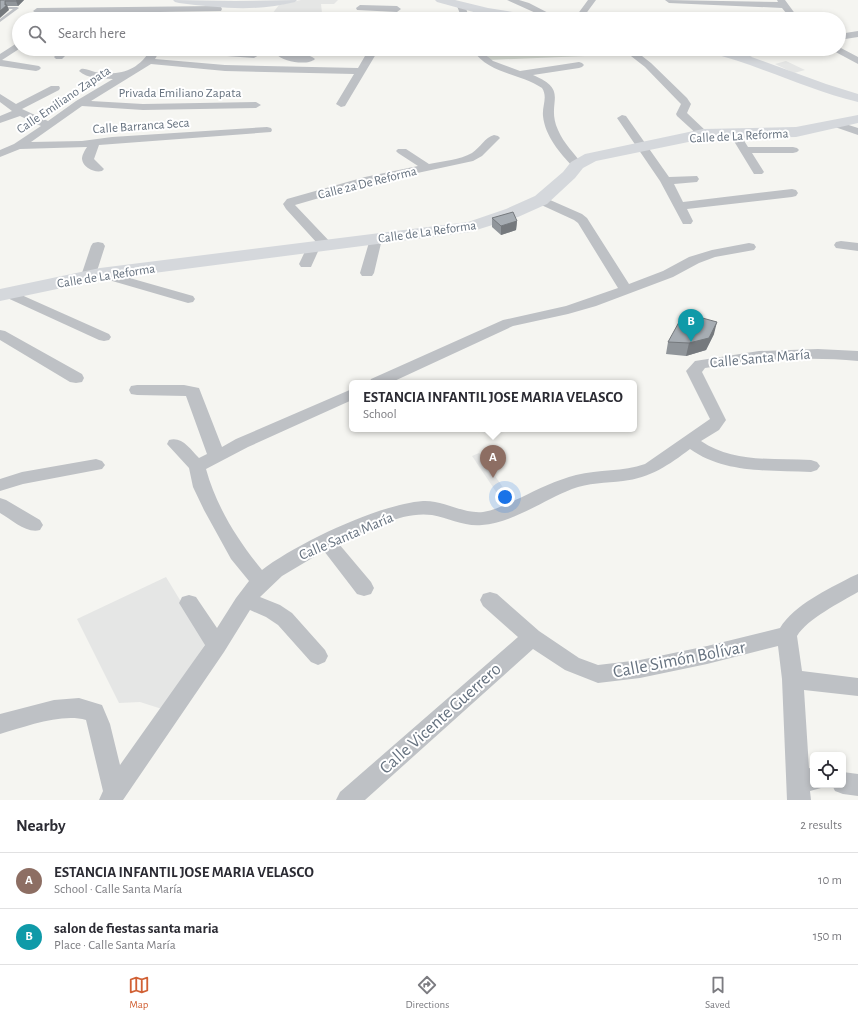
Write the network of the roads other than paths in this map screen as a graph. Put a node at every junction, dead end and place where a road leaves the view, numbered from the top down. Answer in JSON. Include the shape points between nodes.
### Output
{"nodes":[{"id":1,"x":180,"y":0,"type":"edge"},
{"id":2,"x":291,"y":0,"type":"edge"},
{"id":3,"x":444,"y":0,"type":"edge"},
{"id":4,"x":511,"y":0,"type":"edge"},
{"id":5,"x":592,"y":0,"type":"edge"},
{"id":6,"x":669,"y":0,"type":"edge"},
{"id":7,"x":707,"y":0,"type":"edge"},
{"id":8,"x":88,"y":2,"type":"dead end"},
{"id":9,"x":783,"y":2,"type":"edge"},
{"id":10,"x":730,"y":3,"type":"junction"},
{"id":11,"x":230,"y":6,"type":"junction"},
{"id":12,"x":462,"y":6,"type":"junction"},
{"id":13,"x":8,"y":8,"type":"edge"},
{"id":14,"x":360,"y":8,"type":"dead end"},
{"id":15,"x":218,"y":9,"type":"junction"},
{"id":16,"x":88,"y":12,"type":"edge"},
{"id":17,"x":109,"y":12,"type":"edge"},
{"id":18,"x":216,"y":12,"type":"edge"},
{"id":19,"x":394,"y":12,"type":"edge"},
{"id":20,"x":464,"y":12,"type":"edge"},
{"id":21,"x":494,"y":12,"type":"edge"},
{"id":22,"x":541,"y":12,"type":"edge"},
{"id":23,"x":583,"y":12,"type":"edge"},
{"id":24,"x":733,"y":12,"type":"edge"},
{"id":25,"x":790,"y":12,"type":"edge"},
{"id":26,"x":0,"y":21,"type":"edge"},
{"id":27,"x":858,"y":34,"type":"edge"},
{"id":28,"x":846,"y":36,"type":"edge"},
{"id":29,"x":0,"y":46,"type":"edge"},
{"id":30,"x":12,"y":46,"type":"edge"},
{"id":31,"x":12,"y":50,"type":"edge"},
{"id":32,"x":858,"y":53,"type":"edge"},
{"id":33,"x":847,"y":55,"type":"joint"},
{"id":34,"x":152,"y":56,"type":"edge"},
{"id":35,"x":284,"y":56,"type":"edge"},
{"id":36,"x":370,"y":56,"type":"edge"},
{"id":37,"x":481,"y":56,"type":"edge"},
{"id":38,"x":636,"y":56,"type":"edge"},
{"id":39,"x":740,"y":56,"type":"edge"},
{"id":40,"x":0,"y":58,"type":"edge"},
{"id":41,"x":149,"y":61,"type":"junction"},
{"id":42,"x":858,"y":61,"type":"edge"},
{"id":43,"x":0,"y":63,"type":"edge"},
{"id":44,"x":579,"y":64,"type":"dead end"},
{"id":45,"x":363,"y":67,"type":"junction"},
{"id":46,"x":36,"y":68,"type":"dead end"},
{"id":47,"x":84,"y":70,"type":"dead end"},
{"id":48,"x":520,"y":74,"type":"junction"},
{"id":49,"x":124,"y":76,"type":"junction"},
{"id":50,"x":55,"y":88,"type":"dead end"},
{"id":51,"x":0,"y":97,"type":"edge"},
{"id":52,"x":858,"y":98,"type":"edge"},
{"id":53,"x":80,"y":103,"type":"junction"},
{"id":54,"x":341,"y":104,"type":"dead end"},
{"id":55,"x":256,"y":105,"type":"dead end"},
{"id":56,"x":194,"y":106,"type":"junction"},
{"id":57,"x":18,"y":110,"type":"junction"},
{"id":58,"x":186,"y":116,"type":"dead end"},
{"id":59,"x":622,"y":118,"type":"dead end"},
{"id":60,"x":858,"y":119,"type":"edge"},
{"id":61,"x":0,"y":120,"type":"edge"},
{"id":62,"x":836,"y":124,"type":"junction"},
{"id":63,"x":49,"y":126,"type":"junction"},
{"id":64,"x":267,"y":130,"type":"dead end"},
{"id":65,"x":858,"y":132,"type":"edge"},
{"id":66,"x":734,"y":133,"type":"junction"},
{"id":67,"x":703,"y":134,"type":"junction"},
{"id":68,"x":494,"y":138,"type":"dead end"},
{"id":69,"x":87,"y":145,"type":"junction"},
{"id":70,"x":18,"y":146,"type":"junction"},
{"id":71,"x":642,"y":146,"type":"junction"},
{"id":72,"x":159,"y":147,"type":"dead end"},
{"id":73,"x":745,"y":150,"type":"junction"},
{"id":74,"x":794,"y":150,"type":"dead end"},
{"id":75,"x":402,"y":151,"type":"dead end"},
{"id":76,"x":0,"y":154,"type":"edge"},
{"id":77,"x":577,"y":165,"type":"junction"},
{"id":78,"x":428,"y":168,"type":"junction"},
{"id":79,"x":98,"y":170,"type":"dead end"},
{"id":80,"x":758,"y":172,"type":"dead end"},
{"id":81,"x":693,"y":179,"type":"dead end"},
{"id":82,"x":666,"y":181,"type":"junction"},
{"id":83,"x":792,"y":193,"type":"dead end"},
{"id":84,"x":541,"y":200,"type":"junction"},
{"id":85,"x":680,"y":206,"type":"junction"},
{"id":86,"x":687,"y":221,"type":"dead end"},
{"id":87,"x":376,"y":239,"type":"junction"},
{"id":88,"x":841,"y":245,"type":"dead end"},
{"id":89,"x":98,"y":246,"type":"dead end"},
{"id":90,"x":320,"y":246,"type":"junction"},
{"id":91,"x":749,"y":246,"type":"dead end"},
{"id":92,"x":858,"y":247,"type":"edge"},
{"id":93,"x":306,"y":264,"type":"dead end"},
{"id":94,"x":367,"y":274,"type":"dead end"},
{"id":95,"x":94,"y":275,"type":"junction"},
{"id":96,"x":626,"y":290,"type":"junction"},
{"id":97,"x":4,"y":294,"type":"edge"},
{"id":98,"x":188,"y":299,"type":"dead end"},
{"id":99,"x":0,"y":334,"type":"edge"},
{"id":100,"x":104,"y":337,"type":"dead end"},
{"id":101,"x":858,"y":356,"type":"edge"},
{"id":102,"x":76,"y":378,"type":"dead end"},
{"id":103,"x":384,"y":380,"type":"edge"},
{"id":104,"x":137,"y":390,"type":"dead end"},
{"id":105,"x":349,"y":395,"type":"edge"},
{"id":106,"x":690,"y":441,"type":"junction"},
{"id":107,"x":175,"y":444,"type":"dead end"},
{"id":108,"x":217,"y":457,"type":"junction"},
{"id":109,"x":96,"y":465,"type":"dead end"},
{"id":110,"x":197,"y":466,"type":"junction"},
{"id":111,"x":811,"y":466,"type":"dead end"},
{"id":112,"x":0,"y":485,"type":"edge"},
{"id":113,"x":0,"y":505,"type":"edge"},
{"id":114,"x":34,"y":525,"type":"dead end"},
{"id":115,"x":327,"y":542,"type":"junction"},
{"id":116,"x":261,"y":582,"type":"junction"},
{"id":117,"x":858,"y":582,"type":"edge"},
{"id":118,"x":364,"y":588,"type":"dead end"},
{"id":119,"x":247,"y":600,"type":"junction"},
{"id":120,"x":490,"y":600,"type":"dead end"},
{"id":121,"x":189,"y":603,"type":"dead end"},
{"id":122,"x":787,"y":635,"type":"junction"},
{"id":123,"x":532,"y":636,"type":"junction"},
{"id":124,"x":217,"y":646,"type":"junction"},
{"id":125,"x":318,"y":656,"type":"dead end"},
{"id":126,"x":793,"y":679,"type":"junction"},
{"id":127,"x":858,"y":686,"type":"edge"},
{"id":128,"x":0,"y":724,"type":"edge"},
{"id":129,"x":846,"y":784,"type":"edge"},
{"id":130,"x":858,"y":785,"type":"edge"},
{"id":131,"x":803,"y":786,"type":"edge"},
{"id":132,"x":113,"y":796,"type":"edge"},
{"id":133,"x":348,"y":800,"type":"edge"}],
"edges":[{"from":1,"to":11,"type":"street"},
{"from":2,"to":11,"type":"street","via":[[266,5]]},
{"from":3,"to":12,"type":"street"},
{"from":4,"to":22,"type":"street"},
{"from":5,"to":23,"type":"street"},
{"from":6,"to":7,"type":"street"},
{"from":7,"to":10,"type":"street"},
{"from":8,"to":16,"type":"street","via":[[86,7]]},
{"from":9,"to":10,"type":"street"},
{"from":9,"to":25,"type":"street"},
{"from":10,"to":24,"type":"street"},
{"from":11,"to":15,"type":"street"},
{"from":12,"to":20,"type":"street"},
{"from":12,"to":21,"type":"street"},
{"from":13,"to":26,"type":"lane","via":[[17,8]]},
{"from":14,"to":19,"type":"street","via":[[399,7]]},
{"from":15,"to":17,"type":"street"},
{"from":15,"to":18,"type":"street"},
{"from":27,"to":28,"type":"street"},
{"from":29,"to":30,"type":"street"},
{"from":31,"to":40,"type":"street"},
{"from":32,"to":33,"type":"street"},
{"from":33,"to":42,"type":"street"},
{"from":34,"to":41,"type":"street","name":"Calle Emiliano Zapata"},
{"from":35,"to":45,"type":"street"},
{"from":36,"to":45,"type":"street"},
{"from":37,"to":48,"type":"street","via":[[484,60]]},
{"from":38,"to":67,"type":"street","via":[[683,100],[686,104],[680,114]]},
{"from":39,"to":52,"type":"street","via":[[822,88]]},
{"from":41,"to":45,"type":"street","via":[[225,68]]},
{"from":41,"to":49,"type":"street","name":"Calle Emiliano Zapata"},
{"from":43,"to":46,"type":"street"},
{"from":44,"to":48,"type":"street"},
{"from":45,"to":54,"type":"street"},
{"from":47,"to":49,"type":"street","via":[[91,74]]},
{"from":48,"to":77,"type":"street","via":[[536,80],[549,89],[551,94],[548,115],[561,146]]},
{"from":49,"to":53,"type":"street","name":"Calle Emiliano Zapata"},
{"from":50,"to":57,"type":"street"},
{"from":51,"to":57,"type":"street"},
{"from":53,"to":56,"type":"street","name":"Privada Emiliano Zapata","via":[[143,107]]},
{"from":53,"to":63,"type":"street","name":"Calle Emiliano Zapata"},
{"from":55,"to":56,"type":"street","name":"Privada Emiliano Zapata"},
{"from":56,"to":58,"type":"street"},
{"from":57,"to":61,"type":"street"},
{"from":57,"to":63,"type":"street"},
{"from":59,"to":71,"type":"street"},
{"from":60,"to":62,"type":"street","name":"Calle de La Reforma"},
{"from":62,"to":65,"type":"street"},
{"from":62,"to":66,"type":"street","name":"Calle de La Reforma","via":[[796,132]]},
{"from":63,"to":70,"type":"street","name":"Calle Emiliano Zapata"},
{"from":64,"to":69,"type":"street","name":"Calle Barranca Seca","via":[[112,140]]},
{"from":66,"to":67,"type":"street","name":"Calle de La Reforma"},
{"from":66,"to":73,"type":"street"},
{"from":67,"to":71,"type":"street","name":"Calle de La Reforma"},
{"from":68,"to":78,"type":"street","name":"Calle 2a De Reforma","via":[[473,157]]},
{"from":69,"to":70,"type":"street","name":"Calle Barranca Seca"},
{"from":69,"to":72,"type":"street"},
{"from":69,"to":79,"type":"street","via":[[89,164]]},
{"from":70,"to":76,"type":"street","name":"Calle Emiliano Zapata"},
{"from":71,"to":77,"type":"street","name":"Calle de La Reforma","via":[[591,158]]},
{"from":71,"to":82,"type":"street"},
{"from":73,"to":74,"type":"street"},
{"from":73,"to":80,"type":"street"},
{"from":75,"to":78,"type":"street"},
{"from":77,"to":84,"type":"street","name":"Calle de La Reforma"},
{"from":78,"to":90,"type":"street","name":"Calle 2a De Reforma","via":[[369,180],[291,202],[290,206]]},
{"from":81,"to":82,"type":"street"},
{"from":82,"to":85,"type":"street"},
{"from":83,"to":85,"type":"street"},
{"from":84,"to":87,"type":"street","name":"Calle de La Reforma","via":[[470,227]]},
{"from":84,"to":96,"type":"street","via":[[578,216],[583,221]]},
{"from":85,"to":86,"type":"street"},
{"from":87,"to":90,"type":"street","name":"Calle de La Reforma"},
{"from":87,"to":94,"type":"street"},
{"from":88,"to":92,"type":"street"},
{"from":89,"to":95,"type":"street"},
{"from":90,"to":93,"type":"street"},
{"from":90,"to":95,"type":"street","name":"Calle de La Reforma"},
{"from":91,"to":96,"type":"street","via":[[694,260],[668,274]]},
{"from":95,"to":97,"type":"street","name":"Calle de La Reforma"},
{"from":95,"to":98,"type":"street"},
{"from":96,"to":103,"type":"street","via":[[568,310],[508,323]]},
{"from":97,"to":100,"type":"street"},
{"from":99,"to":102,"type":"street"},
{"from":101,"to":106,"type":"street","name":"Calle Santa María","via":[[818,352],[728,359],[700,364],[694,371],[696,379],[718,420]]},
{"from":104,"to":108,"type":"street","via":[[193,392]]},
{"from":105,"to":108,"type":"street","via":[[242,443]]},
{"from":106,"to":111,"type":"street","via":[[720,458]]},
{"from":106,"to":115,"type":"street","name":"Calle Santa María","via":[[639,472],[579,481],[490,518],[469,518],[425,508],[374,521]]},
{"from":107,"to":110,"type":"street"},
{"from":108,"to":110,"type":"street"},
{"from":109,"to":112,"type":"street","via":[[22,478]]},
{"from":110,"to":116,"type":"street","via":[[202,487],[212,510],[238,554]]},
{"from":113,"to":114,"type":"street"},
{"from":115,"to":116,"type":"street","name":"Calle Santa María","via":[[286,563]]},
{"from":115,"to":118,"type":"street"},
{"from":116,"to":119,"type":"street","name":"Calle Santa María"},
{"from":117,"to":122,"type":"street","via":[[798,621]]},
{"from":119,"to":124,"type":"street","name":"Calle Santa María"},
{"from":119,"to":125,"type":"street","via":[[285,619]]},
{"from":120,"to":123,"type":"street","name":"Calle Simón Bolívar"},
{"from":121,"to":124,"type":"street"},
{"from":122,"to":123,"type":"street","name":"Calle Simón Bolívar","via":[[707,655],[598,674],[572,664]]},
{"from":122,"to":126,"type":"street"},
{"from":123,"to":133,"type":"street","name":"Calle Vicente Guerrero"},
{"from":124,"to":132,"type":"street","name":"Calle Santa María"},
{"from":126,"to":127,"type":"street"},
{"from":126,"to":131,"type":"street"},
{"from":128,"to":132,"type":"street","via":[[54,710],[79,708],[94,712],[99,724]]},
{"from":129,"to":130,"type":"street"}]}
